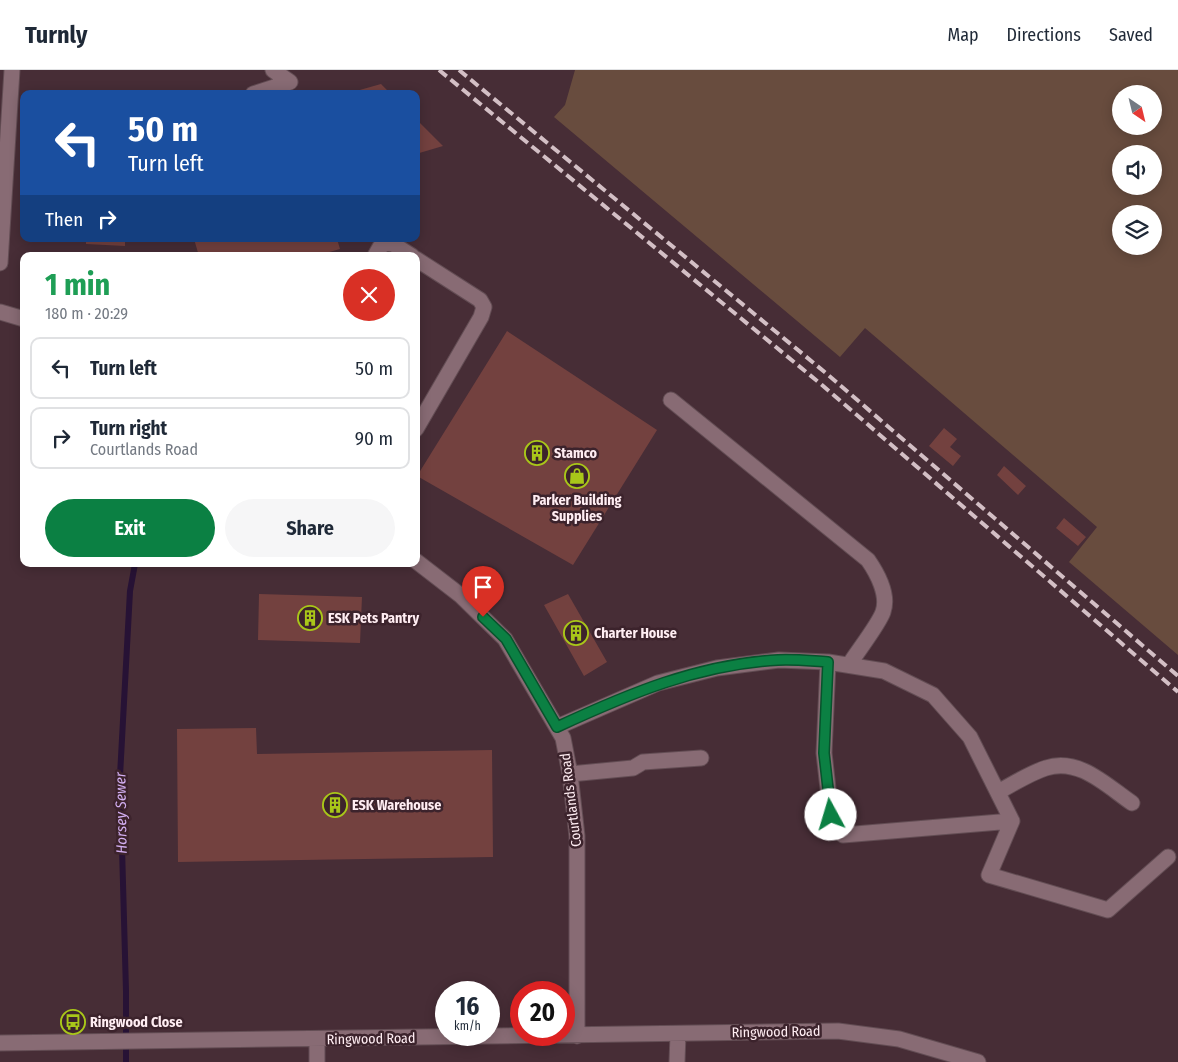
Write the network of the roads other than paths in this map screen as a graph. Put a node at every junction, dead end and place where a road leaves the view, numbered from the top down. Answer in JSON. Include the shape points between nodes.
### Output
{"nodes":[{"id":1,"x":12,"y":70,"type":"edge"},
{"id":2,"x":273,"y":70,"type":"edge"},
{"id":3,"x":265,"y":90,"type":"edge"},
{"id":4,"x":377,"y":252,"type":"edge"},
{"id":5,"x":406,"y":252,"type":"edge"},
{"id":6,"x":420,"y":262,"type":"edge"},
{"id":7,"x":0,"y":263,"type":"edge"},
{"id":8,"x":0,"y":312,"type":"edge"},
{"id":9,"x":20,"y":318,"type":"edge"},
{"id":10,"x":671,"y":400,"type":"dead end"},
{"id":11,"x":420,"y":422,"type":"edge"},
{"id":12,"x":420,"y":564,"type":"edge"},
{"id":13,"x":828,"y":662,"type":"junction"},
{"id":14,"x":849,"y":665,"type":"junction"},
{"id":15,"x":557,"y":727,"type":"junction"},
{"id":16,"x":701,"y":758,"type":"dead end"},
{"id":17,"x":570,"y":774,"type":"junction"},
{"id":18,"x":998,"y":792,"type":"junction"},
{"id":19,"x":1132,"y":803,"type":"dead end"},
{"id":20,"x":1012,"y":821,"type":"junction"},
{"id":21,"x":1168,"y":857,"type":"dead end"},
{"id":22,"x":678,"y":1034,"type":"junction"},
{"id":23,"x":577,"y":1036,"type":"junction"},
{"id":24,"x":317,"y":1040,"type":"junction"},
{"id":25,"x":0,"y":1043,"type":"edge"},
{"id":26,"x":317,"y":1062,"type":"edge"},
{"id":27,"x":677,"y":1062,"type":"edge"},
{"id":28,"x":978,"y":1062,"type":"edge"}],
"edges":[{"from":1,"to":7,"type":"street"},
{"from":2,"to":3,"type":"street","via":[[290,82]]},
{"from":4,"to":5,"type":"street","via":[[386,243]]},
{"from":6,"to":11,"type":"street","via":[[480,300],[484,307]]},
{"from":8,"to":9,"type":"street"},
{"from":10,"to":14,"type":"street","via":[[868,560],[876,572],[884,600],[883,612]]},
{"from":12,"to":15,"type":"street","name":"Courtlands Road","via":[[460,595],[506,639]]},
{"from":13,"to":14,"type":"street"},
{"from":13,"to":15,"type":"street","via":[[779,660],[717,668],[658,683]]},
{"from":13,"to":20,"type":"street","via":[[824,753],[831,815],[843,835]]},
{"from":14,"to":18,"type":"street","via":[[884,671],[933,695],[970,737]]},
{"from":15,"to":17,"type":"street","name":"Courtlands Road","via":[[563,738]]},
{"from":16,"to":17,"type":"street","via":[[643,762],[634,768]]},
{"from":17,"to":23,"type":"street","name":"Courtlands Road","via":[[577,836]]},
{"from":18,"to":19,"type":"street","via":[[1046,768],[1066,765],[1086,772]]},
{"from":18,"to":20,"type":"street"},
{"from":20,"to":21,"type":"street","via":[[989,875],[1108,910]]},
{"from":22,"to":23,"type":"street","name":"Ringwood Road"},
{"from":22,"to":27,"type":"street"},
{"from":22,"to":28,"type":"street","name":"Ringwood Road","via":[[838,1031],[900,1039]]},
{"from":23,"to":24,"type":"street","name":"Ringwood Road"},
{"from":24,"to":25,"type":"street","name":"Ringwood Road"},
{"from":24,"to":26,"type":"street"}]}
